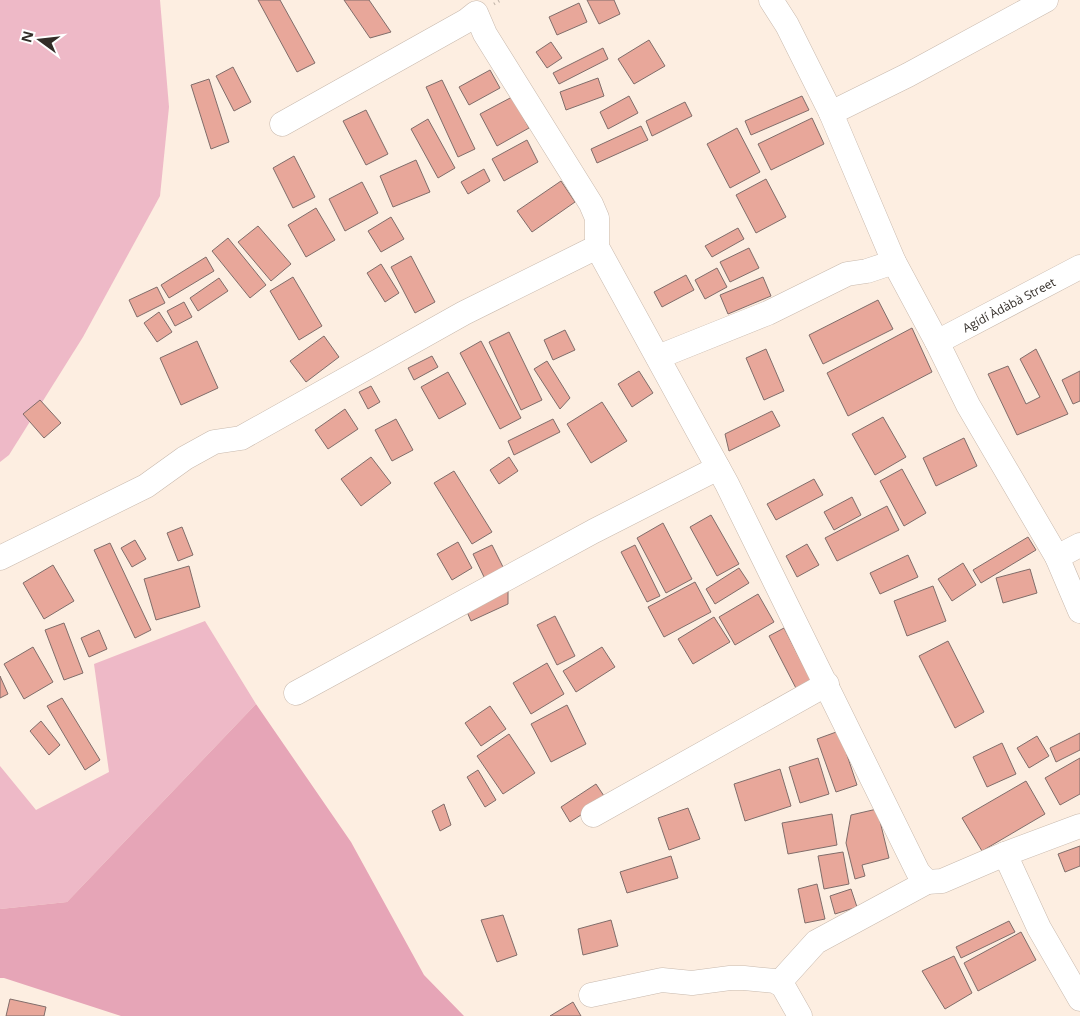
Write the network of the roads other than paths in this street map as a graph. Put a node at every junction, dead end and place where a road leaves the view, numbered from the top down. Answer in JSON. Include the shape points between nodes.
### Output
{"nodes":[{"id":1,"x":771,"y":0,"type":"edge"},
{"id":2,"x":1046,"y":0,"type":"edge"},
{"id":3,"x":831,"y":113,"type":"junction"},
{"id":4,"x":282,"y":124,"type":"dead end"},
{"id":5,"x":597,"y":246,"type":"junction"},
{"id":6,"x":894,"y":262,"type":"junction"},
{"id":7,"x":1080,"y":267,"type":"edge"},
{"id":8,"x":937,"y":342,"type":"junction"},
{"id":9,"x":658,"y":357,"type":"junction"},
{"id":10,"x":718,"y":468,"type":"junction"},
{"id":11,"x":1080,"y":545,"type":"edge"},
{"id":12,"x":1058,"y":557,"type":"junction"},
{"id":13,"x":0,"y":558,"type":"edge"},
{"id":14,"x":1080,"y":611,"type":"edge"},
{"id":15,"x":827,"y":684,"type":"junction"},
{"id":16,"x":296,"y":693,"type":"dead end"},
{"id":17,"x":593,"y":815,"type":"dead end"},
{"id":18,"x":1080,"y":826,"type":"edge"},
{"id":19,"x":1005,"y":854,"type":"junction"},
{"id":20,"x":927,"y":882,"type":"junction"},
{"id":21,"x":779,"y":983,"type":"junction"},
{"id":22,"x":591,"y":995,"type":"dead end"},
{"id":23,"x":1080,"y":999,"type":"edge"},
{"id":24,"x":800,"y":1016,"type":"edge"}],
"edges":[{"from":1,"to":3,"type":"street"},
{"from":2,"to":3,"type":"street"},
{"from":3,"to":6,"type":"street"},
{"from":4,"to":5,"type":"street","via":[[476,13],[485,34],[591,204],[597,218]]},
{"from":5,"to":9,"type":"street"},
{"from":5,"to":13,"type":"street","via":[[464,313],[241,438],[214,442],[146,486]]},
{"from":6,"to":8,"type":"street"},
{"from":6,"to":9,"type":"street","via":[[847,274],[768,313]]},
{"from":7,"to":8,"type":"street","name":"Agídí Àdàbà Street"},
{"from":8,"to":12,"type":"street","via":[[968,406]]},
{"from":9,"to":10,"type":"street"},
{"from":10,"to":15,"type":"street"},
{"from":10,"to":16,"type":"street","via":[[594,531]]},
{"from":11,"to":12,"type":"street"},
{"from":12,"to":14,"type":"street"},
{"from":15,"to":17,"type":"street"},
{"from":15,"to":20,"type":"street","via":[[918,872]]},
{"from":18,"to":19,"type":"street"},
{"from":19,"to":20,"type":"street","via":[[942,881]]},
{"from":19,"to":23,"type":"street","via":[[1039,928]]},
{"from":20,"to":21,"type":"street","via":[[816,942]]},
{"from":21,"to":22,"type":"street","via":[[744,978],[692,983],[662,980]]},
{"from":21,"to":24,"type":"street"}]}
